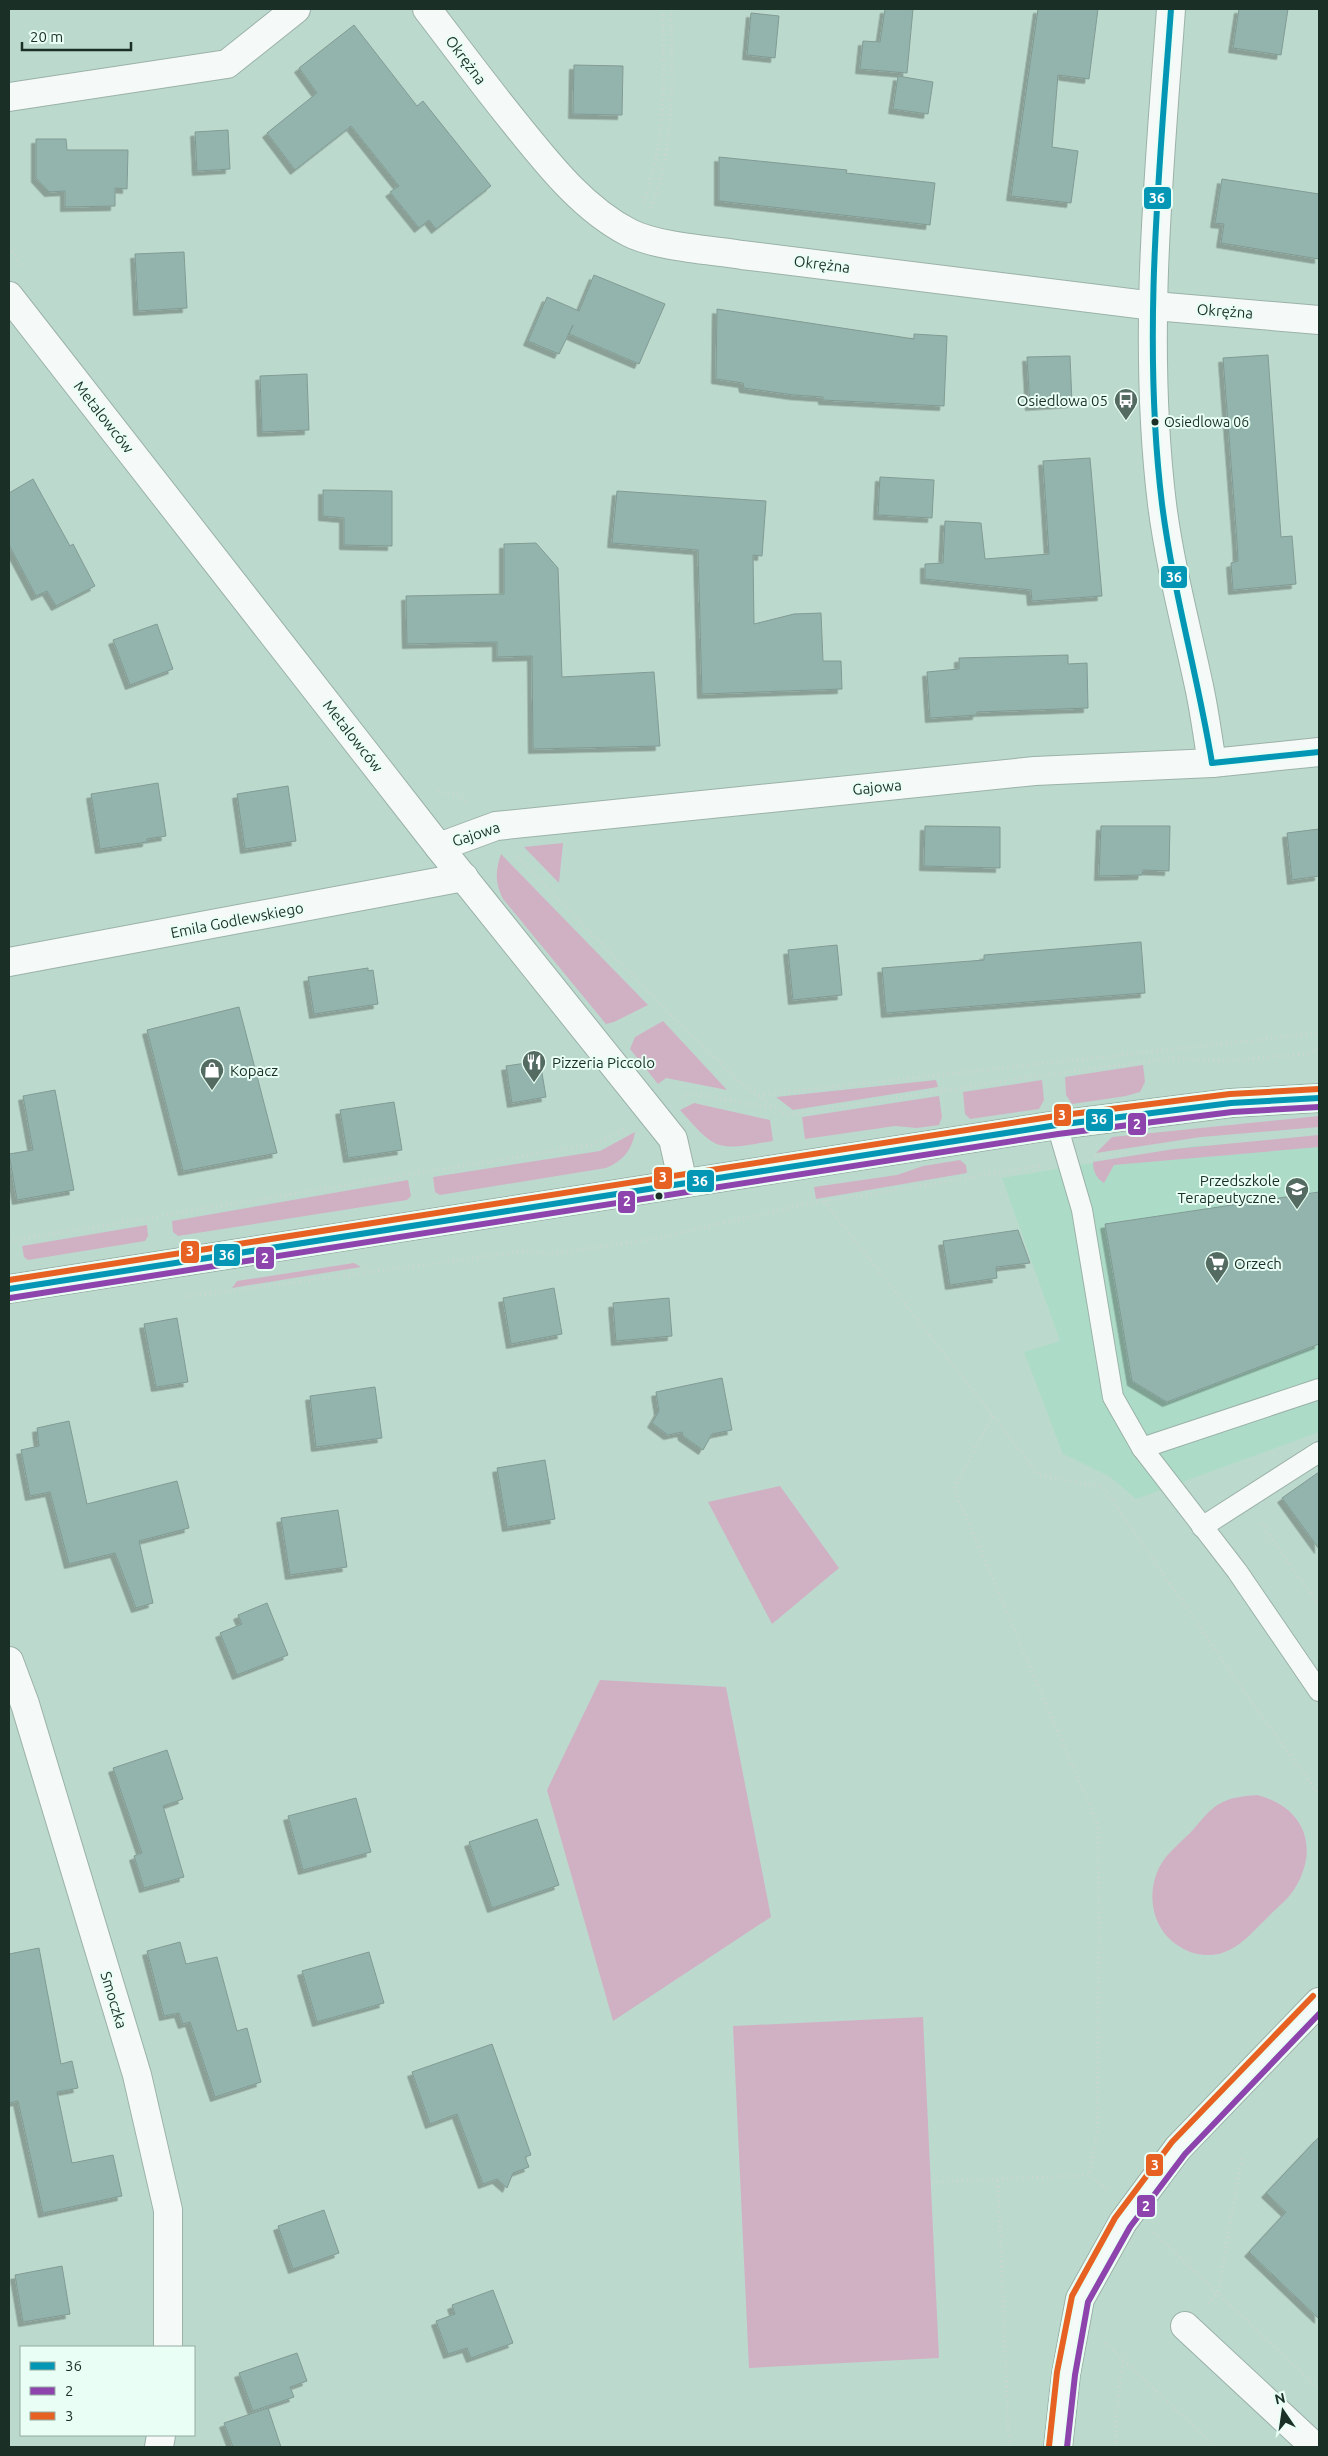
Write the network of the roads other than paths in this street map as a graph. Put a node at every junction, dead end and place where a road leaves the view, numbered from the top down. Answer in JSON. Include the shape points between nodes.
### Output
{"nodes":[{"id":1,"x":296,"y":9,"type":"edge"},
{"id":2,"x":427,"y":9,"type":"edge"},
{"id":3,"x":1171,"y":9,"type":"edge"},
{"id":4,"x":9,"y":97,"type":"edge"},
{"id":5,"x":9,"y":296,"type":"edge"},
{"id":6,"x":1154,"y":306,"type":"junction"},
{"id":7,"x":1319,"y":320,"type":"edge"},
{"id":8,"x":1319,"y":752,"type":"edge"},
{"id":9,"x":1212,"y":763,"type":"junction"},
{"id":10,"x":439,"y":847,"type":"junction"},
{"id":11,"x":464,"y":877,"type":"junction"},
{"id":12,"x":9,"y":962,"type":"edge"},
{"id":13,"x":1319,"y":1098,"type":"edge"},
{"id":14,"x":1057,"y":1125,"type":"junction"},
{"id":15,"x":683,"y":1182,"type":"junction"},
{"id":16,"x":9,"y":1289,"type":"edge"},
{"id":17,"x":1319,"y":1389,"type":"edge"},
{"id":18,"x":1142,"y":1448,"type":"junction"},
{"id":19,"x":1319,"y":1452,"type":"edge"},
{"id":20,"x":1202,"y":1527,"type":"junction"},
{"id":21,"x":9,"y":1661,"type":"edge"},
{"id":22,"x":1319,"y":1691,"type":"edge"},
{"id":23,"x":1319,"y":2002,"type":"edge"},
{"id":24,"x":1184,"y":2326,"type":"road end"},
{"id":25,"x":168,"y":2346,"type":"edge"},
{"id":26,"x":1058,"y":2447,"type":"edge"},
{"id":27,"x":1315,"y":2447,"type":"edge"}],
"edges":[{"from":1,"to":4,"type":"street","via":[[228,64]]},
{"from":2,"to":6,"type":"street","name":"Okrężna","via":[[548,164],[596,210],[630,233],[685,247]]},
{"from":3,"to":6,"type":"street"},
{"from":5,"to":10,"type":"street","name":"Metalowców"},
{"from":6,"to":7,"type":"street","name":"Okrężna"},
{"from":6,"to":9,"type":"street","via":[[1154,419],[1162,505]]},
{"from":8,"to":9,"type":"street","name":"Gajowa"},
{"from":9,"to":10,"type":"street","name":"Gajowa","via":[[1035,771],[496,826]]},
{"from":10,"to":11,"type":"street","name":"Metalowców"},
{"from":11,"to":12,"type":"street","name":"Emila Godlewskiego"},
{"from":11,"to":15,"type":"street","name":"Metalowców","via":[[672,1139]]},
{"from":13,"to":14,"type":"street","via":[[1231,1103]]},
{"from":14,"to":15,"type":"street"},
{"from":14,"to":18,"type":"lane","via":[[1082,1210],[1113,1397]]},
{"from":15,"to":16,"type":"street"},
{"from":17,"to":18,"type":"lane"},
{"from":18,"to":20,"type":"lane"},
{"from":19,"to":20,"type":"lane"},
{"from":20,"to":22,"type":"lane"},
{"from":21,"to":25,"type":"street","name":"Smoczka","via":[[28,1713],[141,2092],[168,2210]]},
{"from":23,"to":26,"type":"street","via":[[1178,2148],[1132,2210],[1080,2299],[1066,2374]]},
{"from":24,"to":27,"type":"street"}]}
